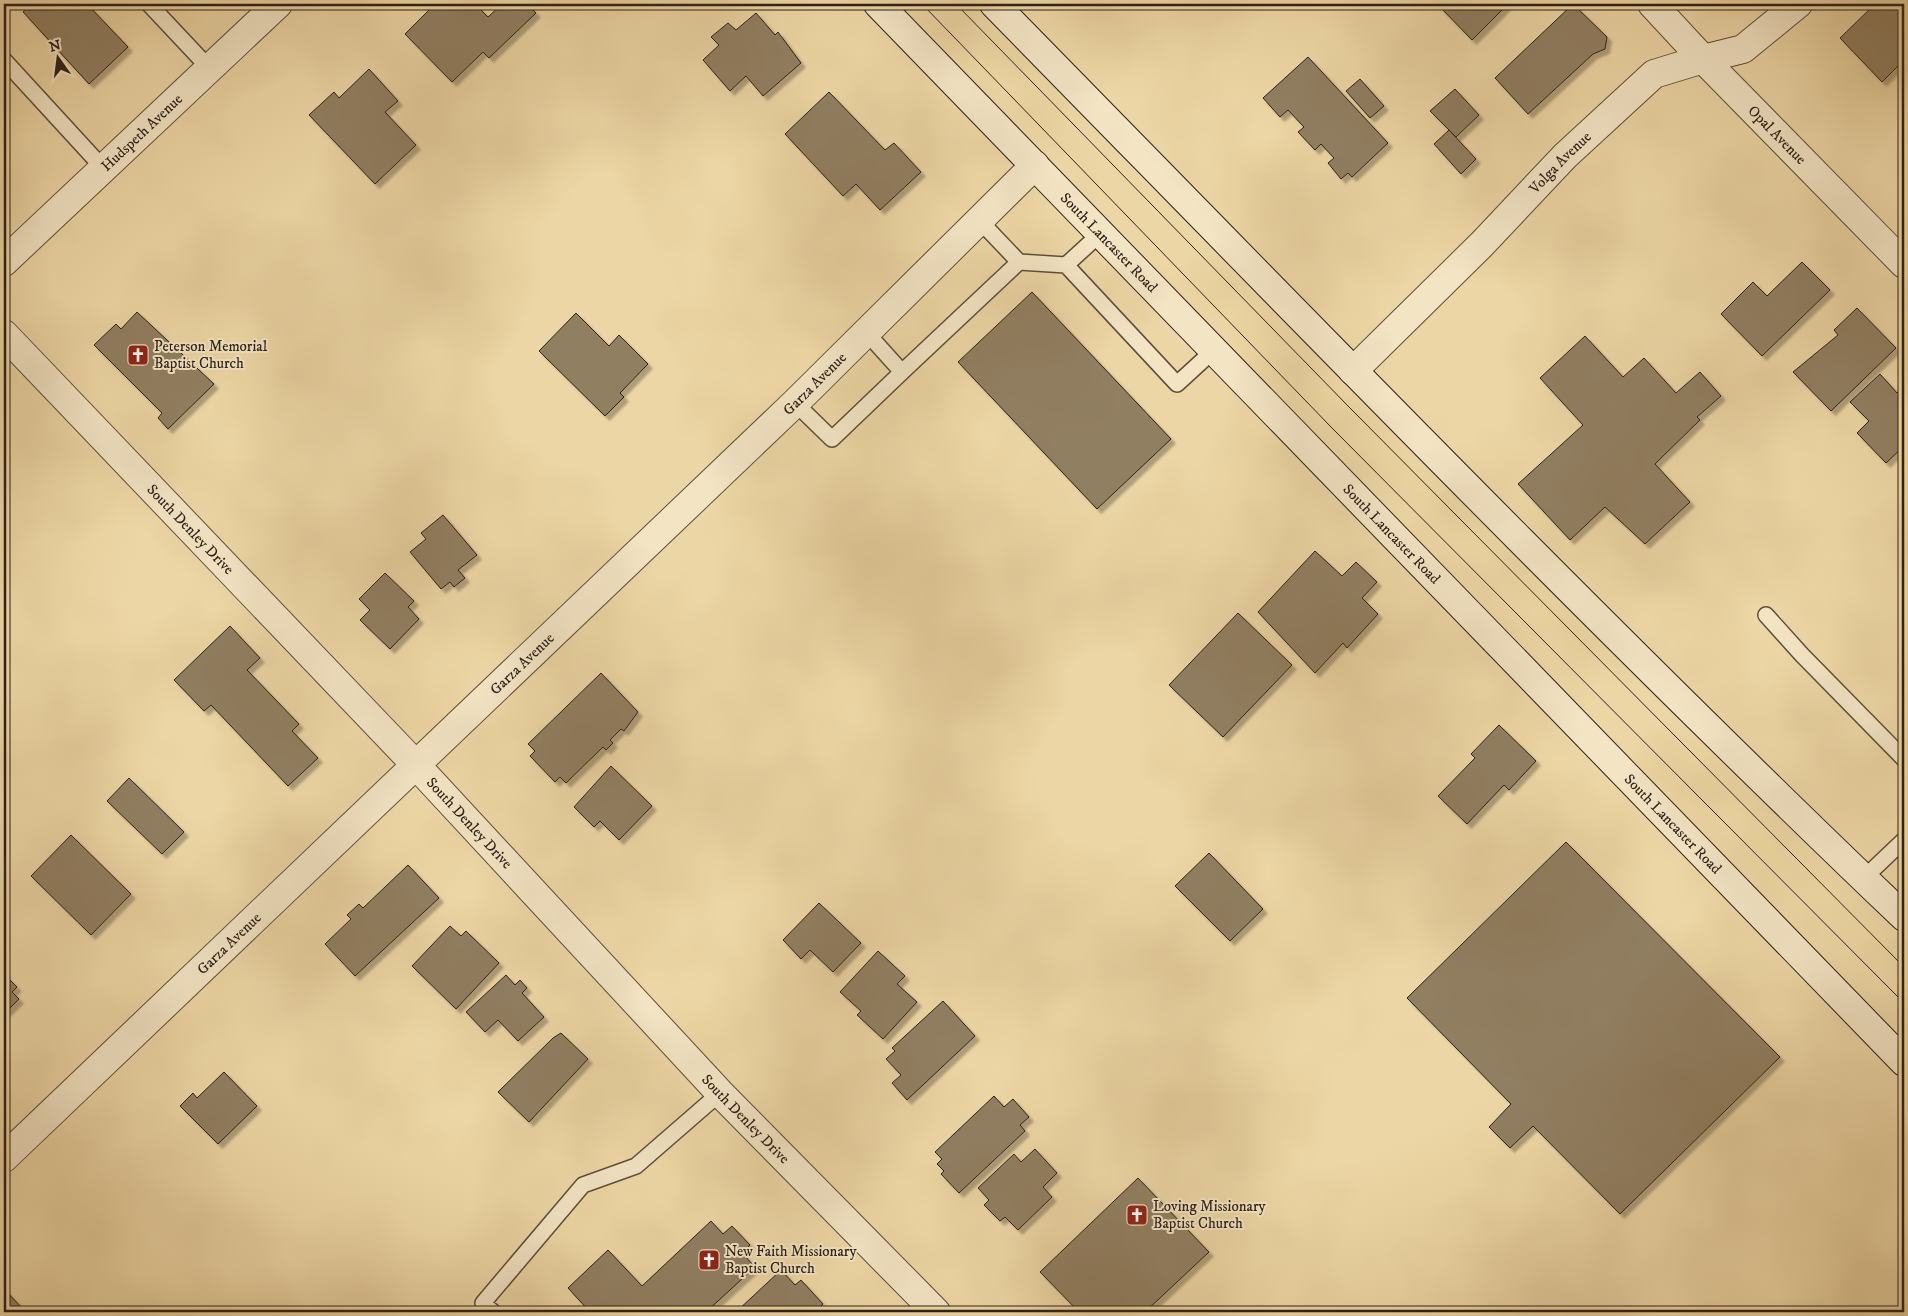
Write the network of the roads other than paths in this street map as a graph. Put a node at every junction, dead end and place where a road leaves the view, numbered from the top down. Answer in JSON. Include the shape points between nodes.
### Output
{"nodes":[{"id":1,"x":149,"y":4,"type":"edge"},
{"id":2,"x":278,"y":4,"type":"edge"},
{"id":3,"x":878,"y":4,"type":"edge"},
{"id":4,"x":994,"y":4,"type":"edge"},
{"id":5,"x":1652,"y":4,"type":"edge"},
{"id":6,"x":1798,"y":4,"type":"edge"},
{"id":7,"x":1703,"y":59,"type":"junction"},
{"id":8,"x":4,"y":60,"type":"edge"},
{"id":9,"x":210,"y":69,"type":"junction"},
{"id":10,"x":1035,"y":164,"type":"junction"},
{"id":11,"x":104,"y":169,"type":"junction"},
{"id":12,"x":979,"y":220,"type":"junction"},
{"id":13,"x":1101,"y":233,"type":"junction"},
{"id":14,"x":4,"y":262,"type":"edge"},
{"id":15,"x":1018,"y":262,"type":"junction"},
{"id":16,"x":1904,"y":264,"type":"edge"},
{"id":17,"x":1066,"y":265,"type":"junction"},
{"id":18,"x":866,"y":332,"type":"junction"},
{"id":19,"x":4,"y":334,"type":"edge"},
{"id":20,"x":1214,"y":350,"type":"junction"},
{"id":21,"x":1353,"y":371,"type":"junction"},
{"id":22,"x":902,"y":372,"type":"junction"},
{"id":23,"x":795,"y":403,"type":"junction"},
{"id":24,"x":1766,"y":615,"type":"dead end"},
{"id":25,"x":1904,"y":759,"type":"edge"},
{"id":26,"x":415,"y":764,"type":"junction"},
{"id":27,"x":1904,"y":840,"type":"edge"},
{"id":28,"x":1864,"y":878,"type":"junction"},
{"id":29,"x":1904,"y":917,"type":"edge"},
{"id":30,"x":1904,"y":1062,"type":"edge"},
{"id":31,"x":720,"y":1093,"type":"junction"},
{"id":32,"x":4,"y":1158,"type":"edge"},
{"id":33,"x":493,"y":1312,"type":"edge"},
{"id":34,"x":936,"y":1312,"type":"edge"}],
"edges":[{"from":1,"to":9,"type":"lane"},
{"from":2,"to":9,"type":"street","name":"Hudspeth Avenue"},
{"from":3,"to":10,"type":"street","name":"South Lancaster Road"},
{"from":4,"to":21,"type":"street"},
{"from":5,"to":7,"type":"street","name":"Opal Avenue"},
{"from":6,"to":7,"type":"street","name":"Volga Avenue","via":[[1743,50]]},
{"from":7,"to":16,"type":"street","name":"Opal Avenue"},
{"from":7,"to":21,"type":"street","name":"Volga Avenue","via":[[1654,74],[1566,156]]},
{"from":8,"to":11,"type":"lane"},
{"from":9,"to":11,"type":"street","name":"Hudspeth Avenue"},
{"from":10,"to":12,"type":"street","name":"Garza Avenue"},
{"from":10,"to":13,"type":"street","name":"South Lancaster Road"},
{"from":11,"to":14,"type":"street","name":"Hudspeth Avenue"},
{"from":12,"to":15,"type":"lane"},
{"from":12,"to":18,"type":"street","name":"Garza Avenue"},
{"from":13,"to":17,"type":"lane"},
{"from":13,"to":20,"type":"street","name":"South Lancaster Road"},
{"from":15,"to":17,"type":"lane"},
{"from":15,"to":22,"type":"lane"},
{"from":17,"to":20,"type":"lane","via":[[1177,384]]},
{"from":18,"to":22,"type":"lane"},
{"from":18,"to":23,"type":"street","name":"Garza Avenue"},
{"from":19,"to":26,"type":"street","name":"South Denley Drive"},
{"from":20,"to":30,"type":"street","name":"South Lancaster Road"},
{"from":21,"to":28,"type":"street","via":[[1679,698]]},
{"from":22,"to":23,"type":"lane","via":[[832,439]]},
{"from":23,"to":26,"type":"street","name":"Garza Avenue"},
{"from":24,"to":25,"type":"lane"},
{"from":26,"to":31,"type":"street","name":"South Denley Drive"},
{"from":26,"to":32,"type":"street","name":"Garza Avenue"},
{"from":27,"to":28,"type":"lane"},
{"from":28,"to":29,"type":"street"},
{"from":31,"to":33,"type":"lane","via":[[636,1166],[583,1185],[483,1303]]},
{"from":31,"to":34,"type":"street","name":"South Denley Drive"}]}
